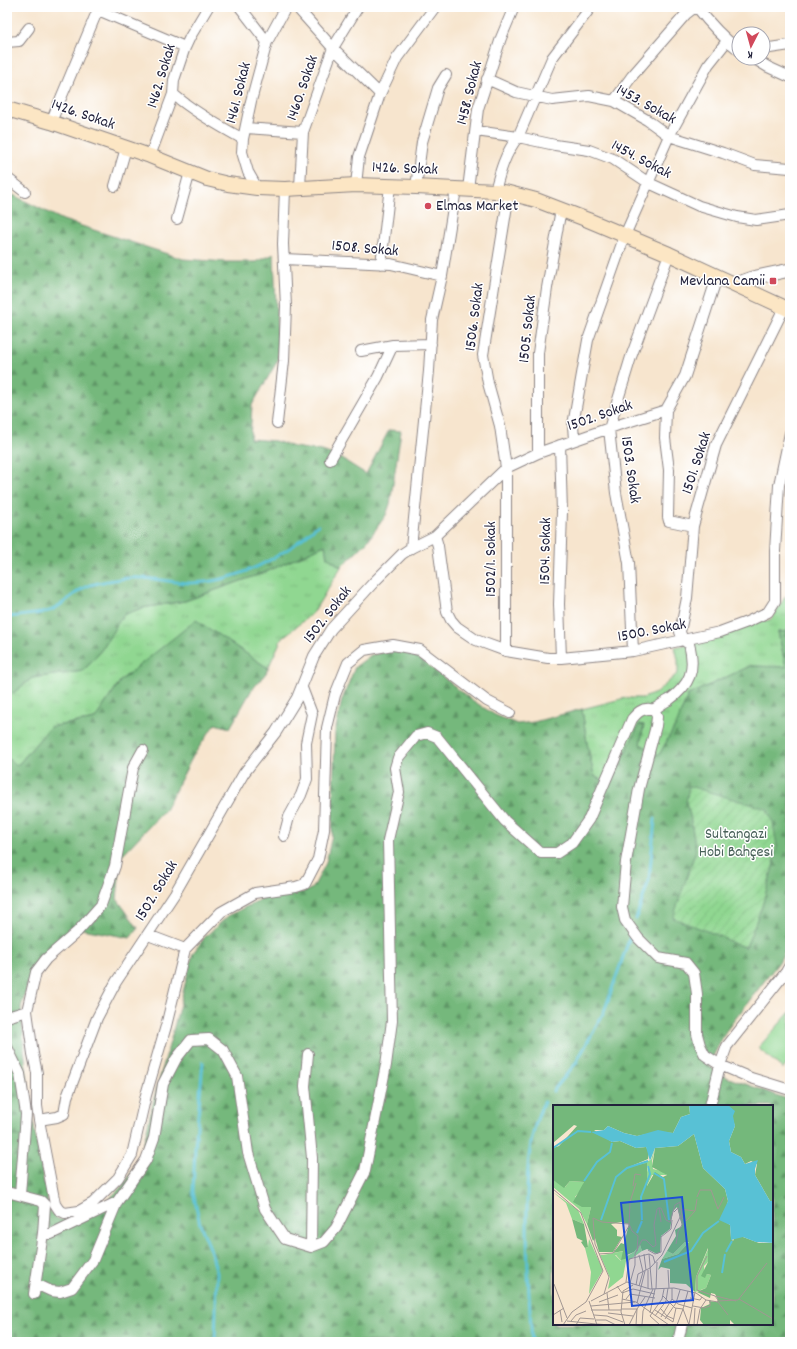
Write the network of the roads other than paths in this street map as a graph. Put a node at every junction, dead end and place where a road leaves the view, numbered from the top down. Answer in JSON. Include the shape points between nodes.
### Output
{"nodes":[{"id":1,"x":208,"y":7,"type":"edge"},
{"id":2,"x":240,"y":7,"type":"edge"},
{"id":3,"x":286,"y":7,"type":"edge"},
{"id":4,"x":299,"y":7,"type":"edge"},
{"id":5,"x":358,"y":7,"type":"edge"},
{"id":6,"x":436,"y":7,"type":"edge"},
{"id":7,"x":514,"y":7,"type":"edge"},
{"id":8,"x":591,"y":7,"type":"edge"},
{"id":9,"x":696,"y":7,"type":"edge"},
{"id":10,"x":98,"y":9,"type":"edge"},
{"id":11,"x":29,"y":28,"type":"dead end"},
{"id":12,"x":727,"y":41,"type":"junction"},
{"id":13,"x":7,"y":42,"type":"edge"},
{"id":14,"x":268,"y":42,"type":"junction"},
{"id":15,"x":731,"y":44,"type":"edge"},
{"id":16,"x":790,"y":45,"type":"edge"},
{"id":17,"x":185,"y":47,"type":"junction"},
{"id":18,"x":333,"y":48,"type":"junction"},
{"id":19,"x":771,"y":48,"type":"edge"},
{"id":20,"x":768,"y":67,"type":"edge"},
{"id":21,"x":446,"y":75,"type":"dead end"},
{"id":22,"x":790,"y":77,"type":"edge"},
{"id":23,"x":487,"y":79,"type":"junction"},
{"id":24,"x":173,"y":94,"type":"junction"},
{"id":25,"x":380,"y":94,"type":"junction"},
{"id":26,"x":535,"y":97,"type":"junction"},
{"id":27,"x":614,"y":101,"type":"junction"},
{"id":28,"x":7,"y":109,"type":"edge"},
{"id":29,"x":51,"y":122,"type":"junction"},
{"id":30,"x":246,"y":128,"type":"junction"},
{"id":31,"x":476,"y":131,"type":"junction"},
{"id":32,"x":303,"y":132,"type":"junction"},
{"id":33,"x":669,"y":136,"type":"junction"},
{"id":34,"x":518,"y":137,"type":"junction"},
{"id":35,"x":243,"y":139,"type":"junction"},
{"id":36,"x":126,"y":148,"type":"junction"},
{"id":37,"x":150,"y":156,"type":"junction"},
{"id":38,"x":790,"y":168,"type":"edge"},
{"id":39,"x":190,"y":172,"type":"junction"},
{"id":40,"x":7,"y":178,"type":"edge"},
{"id":41,"x":649,"y":182,"type":"junction"},
{"id":42,"x":356,"y":185,"type":"junction"},
{"id":43,"x":115,"y":186,"type":"dead end"},
{"id":44,"x":390,"y":186,"type":"junction"},
{"id":45,"x":300,"y":187,"type":"junction"},
{"id":46,"x":416,"y":187,"type":"junction"},
{"id":47,"x":257,"y":188,"type":"junction"},
{"id":48,"x":285,"y":189,"type":"junction"},
{"id":49,"x":462,"y":189,"type":"junction"},
{"id":50,"x":495,"y":191,"type":"junction"},
{"id":51,"x":25,"y":192,"type":"dead end"},
{"id":52,"x":509,"y":193,"type":"junction"},
{"id":53,"x":561,"y":209,"type":"junction"},
{"id":54,"x":790,"y":215,"type":"edge"},
{"id":55,"x":177,"y":219,"type":"dead end"},
{"id":56,"x":625,"y":235,"type":"junction"},
{"id":57,"x":669,"y":254,"type":"junction"},
{"id":58,"x":284,"y":259,"type":"junction"},
{"id":59,"x":381,"y":264,"type":"junction"},
{"id":60,"x":790,"y":270,"type":"edge"},
{"id":61,"x":442,"y":276,"type":"junction"},
{"id":62,"x":717,"y":276,"type":"junction"},
{"id":63,"x":736,"y":284,"type":"junction"},
{"id":64,"x":787,"y":309,"type":"edge"},
{"id":65,"x":431,"y":344,"type":"junction"},
{"id":66,"x":393,"y":345,"type":"junction"},
{"id":67,"x":361,"y":351,"type":"dead end"},
{"id":68,"x":666,"y":410,"type":"junction"},
{"id":69,"x":277,"y":423,"type":"dead end"},
{"id":70,"x":609,"y":428,"type":"junction"},
{"id":71,"x":790,"y":433,"type":"edge"},
{"id":72,"x":574,"y":440,"type":"junction"},
{"id":73,"x":560,"y":446,"type":"junction"},
{"id":74,"x":538,"y":453,"type":"junction"},
{"id":75,"x":330,"y":460,"type":"dead end"},
{"id":76,"x":506,"y":468,"type":"junction"},
{"id":77,"x":693,"y":526,"type":"junction"},
{"id":78,"x":435,"y":536,"type":"junction"},
{"id":79,"x":411,"y":548,"type":"junction"},
{"id":80,"x":683,"y":640,"type":"junction"},
{"id":81,"x":506,"y":651,"type":"junction"},
{"id":82,"x":633,"y":651,"type":"junction"},
{"id":83,"x":561,"y":658,"type":"junction"},
{"id":84,"x":302,"y":688,"type":"junction"},
{"id":85,"x":654,"y":709,"type":"junction"},
{"id":86,"x":510,"y":713,"type":"dead end"},
{"id":87,"x":312,"y":714,"type":"junction"},
{"id":88,"x":327,"y":728,"type":"junction"},
{"id":89,"x":143,"y":750,"type":"dead end"},
{"id":90,"x":284,"y":836,"type":"dead end"},
{"id":91,"x":148,"y":935,"type":"junction"},
{"id":92,"x":185,"y":949,"type":"junction"},
{"id":93,"x":790,"y":965,"type":"edge"},
{"id":94,"x":27,"y":1011,"type":"junction"},
{"id":95,"x":7,"y":1017,"type":"edge"},
{"id":96,"x":7,"y":1047,"type":"edge"},
{"id":97,"x":308,"y":1054,"type":"dead end"},
{"id":98,"x":720,"y":1065,"type":"junction"},
{"id":99,"x":790,"y":1090,"type":"edge"},
{"id":100,"x":710,"y":1105,"type":"edge"},
{"id":101,"x":39,"y":1120,"type":"junction"},
{"id":102,"x":7,"y":1192,"type":"edge"},
{"id":103,"x":20,"y":1195,"type":"junction"},
{"id":104,"x":117,"y":1202,"type":"junction"},
{"id":105,"x":43,"y":1233,"type":"junction"},
{"id":106,"x":310,"y":1247,"type":"junction"},
{"id":107,"x":682,"y":1325,"type":"edge"},
{"id":108,"x":678,"y":1342,"type":"edge"}],
"edges":[{"from":1,"to":17,"type":"street","name":"1462. Sokak"},
{"from":2,"to":14,"type":"street"},
{"from":3,"to":14,"type":"street","name":"1461. Sokak"},
{"from":4,"to":18,"type":"street"},
{"from":5,"to":18,"type":"street","name":"1460. Sokak"},
{"from":6,"to":25,"type":"street","via":[[397,58]]},
{"from":7,"to":23,"type":"street","name":"1458. Sokak"},
{"from":8,"to":26,"type":"street","via":[[552,58]]},
{"from":9,"to":12,"type":"street"},
{"from":9,"to":27,"type":"street","via":[[686,14],[632,76]]},
{"from":10,"to":17,"type":"street"},
{"from":10,"to":29,"type":"street"},
{"from":11,"to":13,"type":"street","via":[[19,41]]},
{"from":12,"to":15,"type":"street"},
{"from":12,"to":33,"type":"street","via":[[708,65]]},
{"from":14,"to":30,"type":"street","name":"1461. Sokak"},
{"from":16,"to":19,"type":"street"},
{"from":17,"to":24,"type":"street","name":"1462. Sokak","via":[[174,80]]},
{"from":18,"to":25,"type":"street"},
{"from":18,"to":32,"type":"street","name":"1460. Sokak"},
{"from":20,"to":22,"type":"street"},
{"from":21,"to":46,"type":"street","via":[[438,88],[422,142]]},
{"from":23,"to":26,"type":"street","name":"1453. Sokak"},
{"from":23,"to":31,"type":"street","name":"1458. Sokak","via":[[478,109]]},
{"from":24,"to":35,"type":"street","via":[[222,128]]},
{"from":24,"to":37,"type":"street","name":"1462. Sokak"},
{"from":25,"to":42,"type":"street","via":[[359,158]]},
{"from":26,"to":27,"type":"street","name":"1453. Sokak","via":[[552,100],[589,96]]},
{"from":26,"to":34,"type":"street"},
{"from":27,"to":33,"type":"street","name":"1453. Sokak"},
{"from":28,"to":29,"type":"main road","name":"1426. Sokak"},
{"from":29,"to":36,"type":"main road","name":"1426. Sokak"},
{"from":30,"to":32,"type":"street"},
{"from":30,"to":35,"type":"street","name":"1461. Sokak"},
{"from":31,"to":34,"type":"street","name":"1454. Sokak"},
{"from":31,"to":49,"type":"street","name":"1458. Sokak"},
{"from":32,"to":45,"type":"street","name":"1460. Sokak"},
{"from":33,"to":38,"type":"street","name":"1453. Sokak","via":[[755,164]]},
{"from":33,"to":41,"type":"street"},
{"from":34,"to":41,"type":"street","name":"1454. Sokak","via":[[589,150],[614,159]]},
{"from":34,"to":50,"type":"street","via":[[510,146]]},
{"from":35,"to":47,"type":"street","name":"1461. Sokak","via":[[242,152],[248,172]]},
{"from":36,"to":37,"type":"main road","name":"1426. Sokak"},
{"from":36,"to":43,"type":"street"},
{"from":37,"to":39,"type":"main road","name":"1426. Sokak"},
{"from":39,"to":47,"type":"main road","name":"1426. Sokak","via":[[207,179]]},
{"from":39,"to":55,"type":"street"},
{"from":40,"to":51,"type":"street"},
{"from":41,"to":54,"type":"street","name":"1454. Sokak","via":[[699,206],[737,217],[756,220]]},
{"from":41,"to":56,"type":"street"},
{"from":42,"to":44,"type":"main road","name":"1426. Sokak"},
{"from":42,"to":45,"type":"main road","name":"1426. Sokak"},
{"from":44,"to":46,"type":"main road","name":"1426. Sokak"},
{"from":44,"to":59,"type":"street"},
{"from":45,"to":48,"type":"main road","name":"1426. Sokak"},
{"from":46,"to":49,"type":"main road","name":"1426. Sokak"},
{"from":47,"to":48,"type":"main road","name":"1426. Sokak"},
{"from":48,"to":58,"type":"street"},
{"from":49,"to":50,"type":"main road","name":"1426. Sokak"},
{"from":49,"to":61,"type":"street","name":"1458. Sokak"},
{"from":50,"to":52,"type":"main road","name":"1426. Sokak"},
{"from":52,"to":53,"type":"main road","name":"1426. Sokak"},
{"from":52,"to":76,"type":"street","name":"1506. Sokak","via":[[483,355],[500,426]]},
{"from":53,"to":56,"type":"main road","name":"1426. Sokak"},
{"from":53,"to":74,"type":"street","name":"1505. Sokak","via":[[538,353]]},
{"from":56,"to":57,"type":"main road","name":"1426. Sokak"},
{"from":56,"to":72,"type":"street","via":[[588,340],[573,425]]},
{"from":57,"to":62,"type":"main road","name":"1426. Sokak"},
{"from":57,"to":70,"type":"street","name":"1503. Sokak","via":[[631,357]]},
{"from":58,"to":59,"type":"street","name":"1508. Sokak"},
{"from":58,"to":69,"type":"street","via":[[284,361]]},
{"from":59,"to":61,"type":"street","name":"1508. Sokak"},
{"from":60,"to":63,"type":"street"},
{"from":61,"to":65,"type":"street","name":"1458. Sokak","via":[[432,320]]},
{"from":62,"to":63,"type":"main road","name":"1426. Sokak"},
{"from":62,"to":68,"type":"street","via":[[685,376]]},
{"from":63,"to":64,"type":"main road","name":"1426. Sokak"},
{"from":64,"to":77,"type":"street","name":"1501. Sokak","via":[[716,445]]},
{"from":65,"to":66,"type":"street"},
{"from":65,"to":79,"type":"street","name":"1458. Sokak"},
{"from":66,"to":67,"type":"street"},
{"from":66,"to":75,"type":"street","via":[[378,377]]},
{"from":68,"to":70,"type":"street","name":"1502. Sokak"},
{"from":68,"to":77,"type":"street","via":[[668,517],[669,521]]},
{"from":70,"to":72,"type":"street","name":"1502. Sokak"},
{"from":70,"to":82,"type":"street","name":"1503. Sokak","via":[[616,493],[629,563]]},
{"from":71,"to":80,"type":"street","name":"1500. Sokak","via":[[779,485],[775,601],[768,612],[747,622],[720,632]]},
{"from":72,"to":73,"type":"street","name":"1502. Sokak"},
{"from":73,"to":74,"type":"street","name":"1502. Sokak"},
{"from":73,"to":83,"type":"street","name":"1504. Sokak"},
{"from":74,"to":76,"type":"street","name":"1502. Sokak"},
{"from":76,"to":78,"type":"street","name":"1502. Sokak"},
{"from":76,"to":81,"type":"street","name":"1502/1. Sokak"},
{"from":77,"to":80,"type":"street","name":"1501. Sokak","via":[[687,598],[680,632]]},
{"from":78,"to":79,"type":"street","name":"1502. Sokak"},
{"from":78,"to":81,"type":"street","name":"1500. Sokak","via":[[447,612],[451,620],[476,640]]},
{"from":79,"to":84,"type":"street","name":"1502. Sokak","via":[[374,582],[331,629],[314,656]]},
{"from":80,"to":82,"type":"street","name":"1500. Sokak"},
{"from":80,"to":85,"type":"street","via":[[689,644],[692,653],[692,668],[688,681],[677,694]]},
{"from":81,"to":83,"type":"street","name":"1500. Sokak"},
{"from":82,"to":83,"type":"street","name":"1500. Sokak"},
{"from":84,"to":87,"type":"street"},
{"from":84,"to":91,"type":"street","name":"1502. Sokak","via":[[276,732],[244,773]]},
{"from":85,"to":98,"type":"street","via":[[657,717],[656,726],[640,789],[626,862],[622,906],[625,920],[648,949],[658,958],[686,963],[694,973],[697,1034],[700,1045],[705,1055]]},
{"from":85,"to":106,"type":"street","via":[[644,709],[632,718],[589,819],[572,843],[557,853],[541,853],[505,821],[437,737],[427,733],[416,736],[398,758],[395,768],[399,792],[388,840],[392,1021],[386,1065],[365,1170],[336,1228],[324,1242]]},
{"from":86,"to":88,"type":"street","via":[[487,701],[420,650],[393,645],[364,650],[348,663],[334,695]]},
{"from":87,"to":88,"type":"street"},
{"from":87,"to":90,"type":"street","via":[[306,743],[307,779],[289,817]]},
{"from":88,"to":92,"type":"street","via":[[324,830],[318,859],[305,884],[255,893],[221,912]]},
{"from":89,"to":94,"type":"street","via":[[133,768],[115,866],[101,905],[77,932],[46,958],[36,972]]},
{"from":91,"to":92,"type":"street"},
{"from":91,"to":101,"type":"street","name":"1502. Sokak","via":[[116,982],[97,1018],[67,1097],[64,1114]]},
{"from":92,"to":101,"type":"street","via":[[132,1155],[118,1178],[93,1203],[79,1211],[65,1213],[55,1204]]},
{"from":93,"to":98,"type":"street","via":[[727,1046]]},
{"from":94,"to":95,"type":"street"},
{"from":94,"to":101,"type":"street","via":[[37,1073]]},
{"from":96,"to":103,"type":"street","via":[[20,1074],[26,1114]]},
{"from":97,"to":106,"type":"street","via":[[305,1086],[312,1158]]},
{"from":98,"to":99,"type":"street"},
{"from":98,"to":100,"type":"street"},
{"from":102,"to":103,"type":"street"},
{"from":103,"to":105,"type":"street","via":[[41,1201],[45,1205]]},
{"from":104,"to":105,"type":"street","via":[[51,1234]]},
{"from":104,"to":105,"type":"street","via":[[93,1260],[72,1288],[60,1292],[35,1289]]},
{"from":104,"to":106,"type":"street","via":[[146,1160],[154,1138],[162,1084],[176,1059],[191,1040],[209,1039],[222,1050],[237,1076],[248,1153],[266,1209],[285,1238]]},
{"from":107,"to":108,"type":"street"}]}
